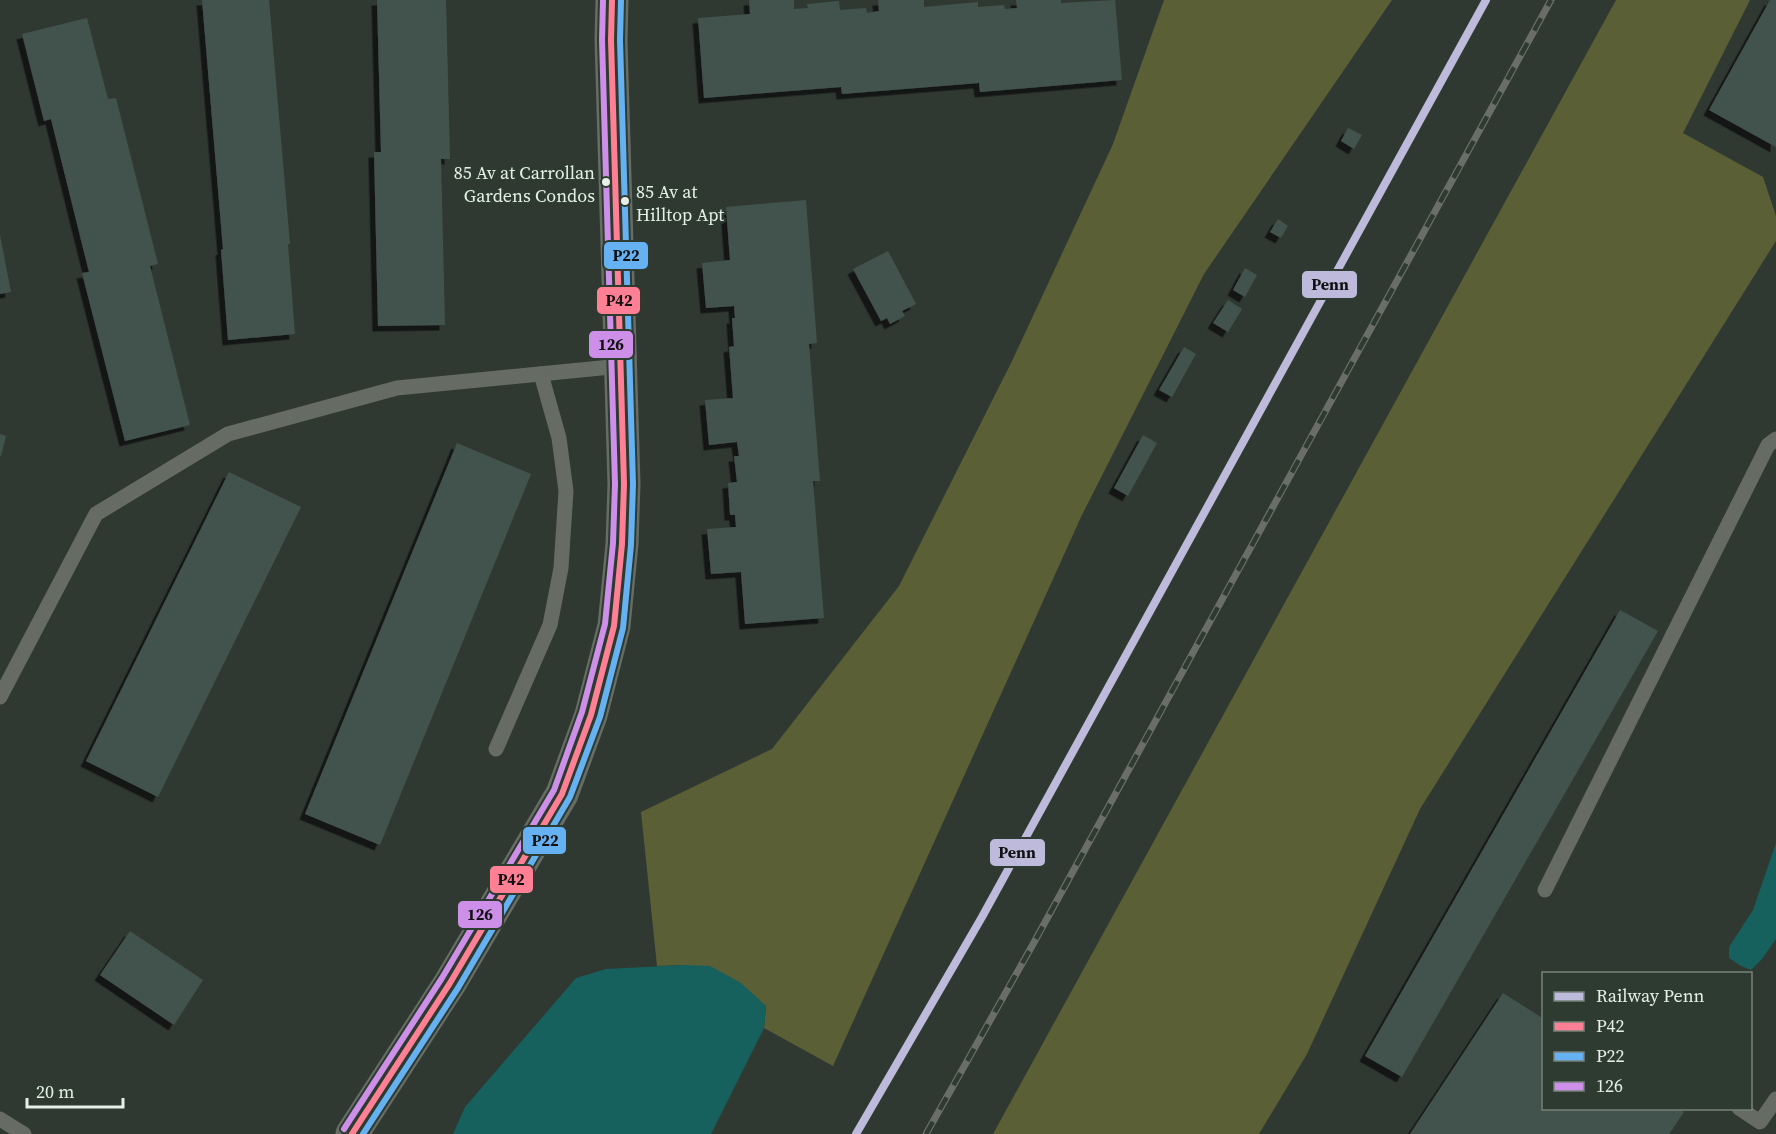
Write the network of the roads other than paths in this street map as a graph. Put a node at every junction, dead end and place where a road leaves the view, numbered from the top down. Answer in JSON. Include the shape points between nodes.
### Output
{"nodes":[{"id":1,"x":612,"y":0,"type":"edge"},
{"id":2,"x":621,"y":366,"type":"junction"},
{"id":3,"x":541,"y":374,"type":"junction"},
{"id":4,"x":1776,"y":439,"type":"edge"},
{"id":5,"x":0,"y":697,"type":"edge"},
{"id":6,"x":496,"y":749,"type":"dead end"},
{"id":7,"x":1545,"y":890,"type":"dead end"},
{"id":8,"x":1776,"y":1099,"type":"edge"},
{"id":9,"x":1742,"y":1110,"type":"edge"},
{"id":10,"x":0,"y":1119,"type":"edge"},
{"id":11,"x":24,"y":1134,"type":"edge"},
{"id":12,"x":352,"y":1134,"type":"edge"}],
"edges":[{"from":1,"to":2,"type":"street"},
{"from":2,"to":3,"type":"lane"},
{"from":2,"to":12,"type":"street","via":[[622,544],[614,626],[591,715],[562,794],[450,983]]},
{"from":3,"to":5,"type":"lane","via":[[397,388],[228,434],[96,514]]},
{"from":3,"to":6,"type":"lane","via":[[559,438],[566,491],[561,568],[550,625]]},
{"from":4,"to":7,"type":"lane","via":[[1768,445]]},
{"from":8,"to":9,"type":"lane","via":[[1760,1122]]},
{"from":10,"to":11,"type":"lane"}]}
